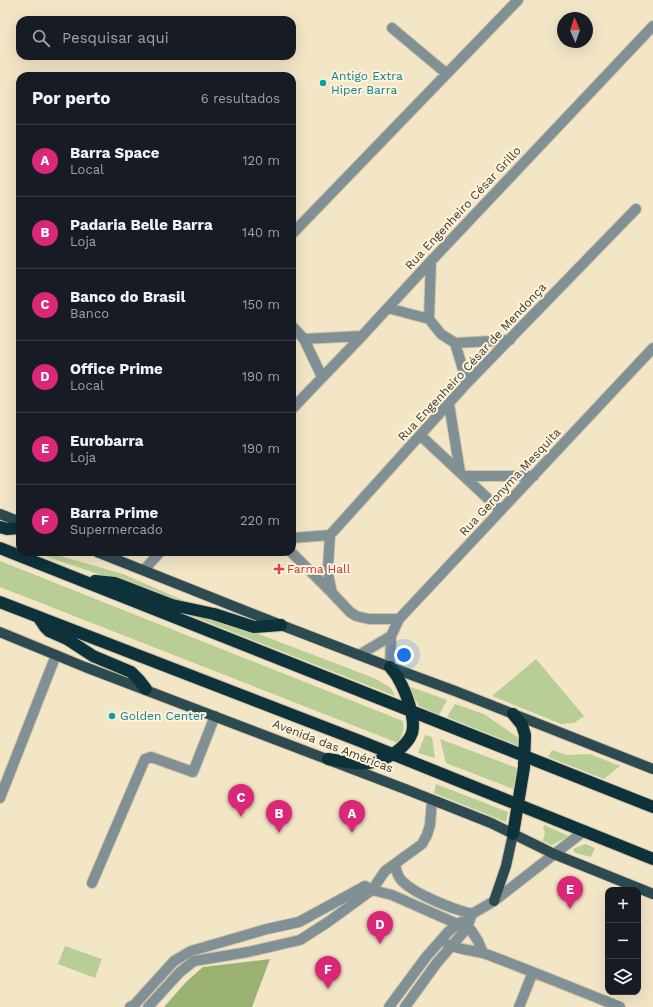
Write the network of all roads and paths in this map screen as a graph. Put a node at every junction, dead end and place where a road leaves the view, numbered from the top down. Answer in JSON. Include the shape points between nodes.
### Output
{"nodes":[{"id":1,"x":518,"y":0,"type":"edge"},
{"id":2,"x":653,"y":26,"type":"edge"},
{"id":3,"x":392,"y":28,"type":"dead end"},
{"id":4,"x":447,"y":74,"type":"junction"},
{"id":5,"x":636,"y":209,"type":"dead end"},
{"id":6,"x":296,"y":230,"type":"edge"},
{"id":7,"x":431,"y":261,"type":"junction"},
{"id":8,"x":388,"y":308,"type":"junction"},
{"id":9,"x":429,"y":319,"type":"junction"},
{"id":10,"x":296,"y":330,"type":"edge"},
{"id":11,"x":362,"y":336,"type":"junction"},
{"id":12,"x":304,"y":339,"type":"junction"},
{"id":13,"x":510,"y":340,"type":"junction"},
{"id":14,"x":455,"y":343,"type":"junction"},
{"id":15,"x":653,"y":348,"type":"edge"},
{"id":16,"x":322,"y":377,"type":"junction"},
{"id":17,"x":467,"y":383,"type":"junction"},
{"id":18,"x":449,"y":404,"type":"junction"},
{"id":19,"x":296,"y":405,"type":"edge"},
{"id":20,"x":420,"y":435,"type":"junction"},
{"id":21,"x":462,"y":474,"type":"junction"},
{"id":22,"x":534,"y":476,"type":"junction"},
{"id":23,"x":500,"y":510,"type":"junction"},
{"id":24,"x":0,"y":514,"type":"edge"},
{"id":25,"x":16,"y":520,"type":"edge"},
{"id":26,"x":0,"y":527,"type":"edge"},
{"id":27,"x":16,"y":528,"type":"edge"},
{"id":28,"x":330,"y":535,"type":"junction"},
{"id":29,"x":296,"y":538,"type":"edge"},
{"id":30,"x":0,"y":548,"type":"edge"},
{"id":31,"x":16,"y":554,"type":"edge"},
{"id":32,"x":20,"y":556,"type":"edge"},
{"id":33,"x":107,"y":556,"type":"edge"},
{"id":34,"x":156,"y":556,"type":"edge"},
{"id":35,"x":295,"y":556,"type":"edge"},
{"id":36,"x":144,"y":570,"type":"junction"},
{"id":37,"x":87,"y":582,"type":"junction"},
{"id":38,"x":332,"y":593,"type":"junction"},
{"id":39,"x":0,"y":602,"type":"edge"},
{"id":40,"x":40,"y":618,"type":"junction"},
{"id":41,"x":399,"y":619,"type":"junction"},
{"id":42,"x":281,"y":625,"type":"junction"},
{"id":43,"x":0,"y":632,"type":"edge"},
{"id":44,"x":391,"y":636,"type":"junction"},
{"id":45,"x":56,"y":655,"type":"junction"},
{"id":46,"x":359,"y":655,"type":"junction"},
{"id":47,"x":390,"y":668,"type":"junction"},
{"id":48,"x":146,"y":690,"type":"junction"},
{"id":49,"x":410,"y":711,"type":"junction"},
{"id":50,"x":513,"y":714,"type":"junction"},
{"id":51,"x":215,"y":716,"type":"junction"},
{"id":52,"x":391,"y":754,"type":"junction"},
{"id":53,"x":525,"y":756,"type":"junction"},
{"id":54,"x":328,"y":759,"type":"junction"},
{"id":55,"x":653,"y":769,"type":"edge"},
{"id":56,"x":3,"y":782,"type":"edge"},
{"id":57,"x":0,"y":798,"type":"edge"},
{"id":58,"x":432,"y":800,"type":"junction"},
{"id":59,"x":518,"y":805,"type":"junction"},
{"id":60,"x":653,"y":807,"type":"edge"},
{"id":61,"x":584,"y":831,"type":"junction"},
{"id":62,"x":513,"y":834,"type":"junction"},
{"id":63,"x":554,"y":854,"type":"junction"},
{"id":64,"x":653,"y":859,"type":"edge"},
{"id":65,"x":395,"y":864,"type":"junction"},
{"id":66,"x":92,"y":883,"type":"dead end"},
{"id":67,"x":372,"y":890,"type":"junction"},
{"id":68,"x":653,"y":894,"type":"edge"},
{"id":69,"x":494,"y":900,"type":"junction"},
{"id":70,"x":472,"y":914,"type":"junction"},
{"id":71,"x":462,"y":926,"type":"junction"},
{"id":72,"x":440,"y":941,"type":"junction"},
{"id":73,"x":451,"y":946,"type":"junction"},
{"id":74,"x":483,"y":953,"type":"junction"},
{"id":75,"x":533,"y":972,"type":"junction"},
{"id":76,"x":598,"y":1003,"type":"edge"},
{"id":77,"x":130,"y":1007,"type":"edge"},
{"id":78,"x":148,"y":1007,"type":"edge"},
{"id":79,"x":388,"y":1007,"type":"edge"},
{"id":80,"x":405,"y":1007,"type":"edge"},
{"id":81,"x":519,"y":1007,"type":"edge"},
{"id":82,"x":620,"y":1007,"type":"edge"}],
"edges":[{"from":1,"to":4,"type":"street"},
{"from":2,"to":7,"type":"street","name":"Rua Engenheiro César Grillo"},
{"from":3,"to":4,"type":"street"},
{"from":4,"to":6,"type":"street"},
{"from":5,"to":13,"type":"street","name":"Rua Engenheiro César de Mendonça"},
{"from":7,"to":8,"type":"street","name":"Rua Engenheiro César Grillo"},
{"from":7,"to":9,"type":"street"},
{"from":8,"to":9,"type":"street"},
{"from":8,"to":11,"type":"street","name":"Rua Engenheiro César Grillo"},
{"from":9,"to":14,"type":"street","via":[[436,330]]},
{"from":10,"to":12,"type":"street"},
{"from":11,"to":12,"type":"street"},
{"from":11,"to":16,"type":"street","name":"Rua Engenheiro César Grillo"},
{"from":12,"to":16,"type":"street"},
{"from":13,"to":14,"type":"street"},
{"from":13,"to":17,"type":"street","name":"Rua Engenheiro César de Mendonça"},
{"from":14,"to":17,"type":"street"},
{"from":15,"to":22,"type":"street","name":"Rua Geronyma Mesquita"},
{"from":16,"to":19,"type":"street","name":"Rua Engenheiro César Grillo"},
{"from":17,"to":18,"type":"street","name":"Rua Engenheiro César de Mendonça"},
{"from":18,"to":20,"type":"street","name":"Rua Engenheiro César de Mendonça"},
{"from":18,"to":21,"type":"street"},
{"from":20,"to":21,"type":"street"},
{"from":20,"to":28,"type":"street","name":"Rua Engenheiro César de Mendonça"},
{"from":21,"to":22,"type":"street"},
{"from":21,"to":23,"type":"street"},
{"from":22,"to":23,"type":"street","name":"Rua Geronyma Mesquita"},
{"from":23,"to":41,"type":"street","name":"Rua Geronyma Mesquita"},
{"from":24,"to":25,"type":"main road"},
{"from":26,"to":27,"type":"highway"},
{"from":28,"to":29,"type":"street"},
{"from":28,"to":38,"type":"street","via":[[328,579]]},
{"from":30,"to":31,"type":"highway"},
{"from":32,"to":37,"type":"highway"},
{"from":33,"to":36,"type":"main road"},
{"from":34,"to":36,"type":"street"},
{"from":35,"to":38,"type":"street"},
{"from":36,"to":42,"type":"main road"},
{"from":37,"to":42,"type":"highway","via":[[96,580],[115,583],[172,605],[254,626]]},
{"from":37,"to":49,"type":"highway"},
{"from":38,"to":41,"type":"street","via":[[356,616],[369,619]]},
{"from":39,"to":40,"type":"highway","name":"Avenida das Américas"},
{"from":40,"to":48,"type":"highway","via":[[49,631],[93,656],[131,672]]},
{"from":40,"to":52,"type":"highway","name":"Avenida das Américas"},
{"from":41,"to":44,"type":"street","name":"Rua Geronyma Mesquita"},
{"from":42,"to":46,"type":"main road"},
{"from":43,"to":45,"type":"main road","name":"Avenida das Américas"},
{"from":44,"to":46,"type":"street"},
{"from":44,"to":47,"type":"street","name":"Rua Geronyma Mesquita"},
{"from":45,"to":48,"type":"main road","name":"Avenida das Américas"},
{"from":45,"to":56,"type":"street"},
{"from":46,"to":47,"type":"main road"},
{"from":47,"to":49,"type":"highway","via":[[399,678]]},
{"from":47,"to":50,"type":"main road"},
{"from":48,"to":51,"type":"main road","name":"Avenida das Américas"},
{"from":49,"to":52,"type":"highway","via":[[412,734],[401,748]]},
{"from":49,"to":53,"type":"highway"},
{"from":50,"to":53,"type":"highway","via":[[524,730]]},
{"from":50,"to":55,"type":"main road"},
{"from":51,"to":54,"type":"main road","name":"Avenida das Américas"},
{"from":51,"to":66,"type":"street","via":[[192,772],[151,757],[144,759]]},
{"from":52,"to":54,"type":"highway","via":[[372,763]]},
{"from":52,"to":59,"type":"highway","name":"Avenida das Américas"},
{"from":53,"to":59,"type":"highway"},
{"from":53,"to":60,"type":"highway"},
{"from":54,"to":58,"type":"main road","name":"Avenida das Américas"},
{"from":56,"to":57,"type":"street"},
{"from":58,"to":62,"type":"main road","name":"Avenida das Américas"},
{"from":58,"to":65,"type":"street","via":[[430,825],[422,844]]},
{"from":59,"to":61,"type":"highway","name":"Avenida das Américas"},
{"from":59,"to":62,"type":"highway"},
{"from":61,"to":63,"type":"street"},
{"from":61,"to":64,"type":"highway","name":"Avenida das Américas"},
{"from":62,"to":63,"type":"main road","name":"Avenida das Américas"},
{"from":62,"to":69,"type":"main road","via":[[506,866]]},
{"from":63,"to":68,"type":"main road","name":"Avenida das Américas"},
{"from":63,"to":69,"type":"street"},
{"from":65,"to":67,"type":"street","via":[[385,871]]},
{"from":65,"to":70,"type":"street","via":[[402,880],[412,889]]},
{"from":67,"to":71,"type":"street","via":[[392,895]]},
{"from":67,"to":77,"type":"street","via":[[364,886],[299,922],[191,951],[174,961]]},
{"from":67,"to":78,"type":"street","via":[[300,940],[194,961],[180,972]]},
{"from":69,"to":70,"type":"street"},
{"from":70,"to":71,"type":"street"},
{"from":71,"to":72,"type":"street"},
{"from":71,"to":73,"type":"street"},
{"from":71,"to":74,"type":"street","via":[[474,934]]},
{"from":72,"to":73,"type":"street"},
{"from":72,"to":79,"type":"street"},
{"from":73,"to":74,"type":"street"},
{"from":73,"to":80,"type":"street"},
{"from":74,"to":75,"type":"street"},
{"from":75,"to":76,"type":"street"},
{"from":75,"to":81,"type":"street"},
{"from":76,"to":82,"type":"street"}]}
